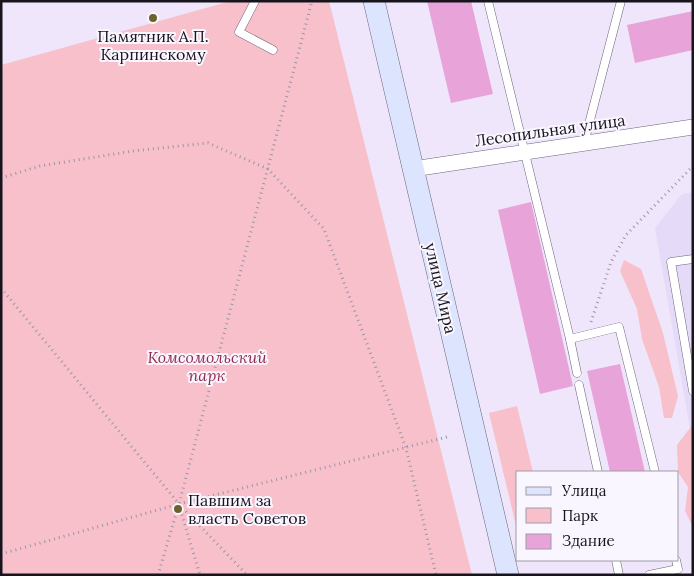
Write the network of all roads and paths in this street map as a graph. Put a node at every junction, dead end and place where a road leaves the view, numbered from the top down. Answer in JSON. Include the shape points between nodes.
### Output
{"nodes":[{"id":1,"x":255,"y":1,"type":"edge"},
{"id":2,"x":312,"y":1,"type":"edge"},
{"id":3,"x":374,"y":1,"type":"edge"},
{"id":4,"x":488,"y":1,"type":"edge"},
{"id":5,"x":621,"y":1,"type":"edge"},
{"id":6,"x":273,"y":50,"type":"dead end"},
{"id":7,"x":693,"y":127,"type":"edge"},
{"id":8,"x":584,"y":143,"type":"junction"},
{"id":9,"x":524,"y":151,"type":"junction"},
{"id":10,"x":693,"y":166,"type":"edge"},
{"id":11,"x":413,"y":168,"type":"junction"},
{"id":12,"x":268,"y":169,"type":"junction"},
{"id":13,"x":1,"y":178,"type":"edge"},
{"id":14,"x":693,"y":259,"type":"edge"},
{"id":15,"x":1,"y":288,"type":"edge"},
{"id":16,"x":587,"y":335,"type":"junction"},
{"id":17,"x":570,"y":339,"type":"junction"},
{"id":18,"x":577,"y":374,"type":"dead end"},
{"id":19,"x":579,"y":385,"type":"dead end"},
{"id":20,"x":693,"y":391,"type":"edge"},
{"id":21,"x":447,"y":437,"type":"dead end"},
{"id":22,"x":406,"y":448,"type":"junction"},
{"id":23,"x":598,"y":471,"type":"edge"},
{"id":24,"x":655,"y":471,"type":"edge"},
{"id":25,"x":179,"y":504,"type":"junction"},
{"id":26,"x":1,"y":554,"type":"edge"},
{"id":27,"x":616,"y":561,"type":"edge"},
{"id":28,"x":676,"y":561,"type":"edge"},
{"id":29,"x":158,"y":575,"type":"edge"},
{"id":30,"x":200,"y":575,"type":"edge"},
{"id":31,"x":247,"y":575,"type":"edge"},
{"id":32,"x":436,"y":575,"type":"edge"},
{"id":33,"x":508,"y":575,"type":"edge"},
{"id":34,"x":619,"y":575,"type":"edge"},
{"id":35,"x":649,"y":575,"type":"edge"}],
"edges":[{"from":1,"to":6,"type":"lane","via":[[239,32]]},
{"from":2,"to":12,"type":"path"},
{"from":3,"to":11,"type":"main road","name":"улица Мира"},
{"from":4,"to":9,"type":"lane"},
{"from":5,"to":8,"type":"lane"},
{"from":7,"to":8,"type":"street","name":"Лесопильная улица"},
{"from":8,"to":9,"type":"street","name":"Лесопильная улица"},
{"from":9,"to":11,"type":"street","name":"Лесопильная улица"},
{"from":9,"to":17,"type":"lane"},
{"from":10,"to":16,"type":"path","via":[[626,235],[611,262]]},
{"from":11,"to":33,"type":"main road","name":"улица Мира"},
{"from":12,"to":13,"type":"path","via":[[208,143],[40,166]]},
{"from":12,"to":22,"type":"path","via":[[324,229]]},
{"from":12,"to":25,"type":"path"},
{"from":14,"to":20,"type":"lane","via":[[671,262]]},
{"from":15,"to":25,"type":"path"},
{"from":16,"to":17,"type":"lane"},
{"from":16,"to":24,"type":"lane","via":[[619,327]]},
{"from":17,"to":18,"type":"lane"},
{"from":19,"to":23,"type":"lane"},
{"from":21,"to":22,"type":"path"},
{"from":22,"to":25,"type":"path"},
{"from":22,"to":32,"type":"path"},
{"from":25,"to":26,"type":"path"},
{"from":25,"to":29,"type":"path"},
{"from":25,"to":30,"type":"path"},
{"from":25,"to":31,"type":"path"},
{"from":27,"to":34,"type":"lane"},
{"from":28,"to":35,"type":"lane","via":[[678,569]]}]}
